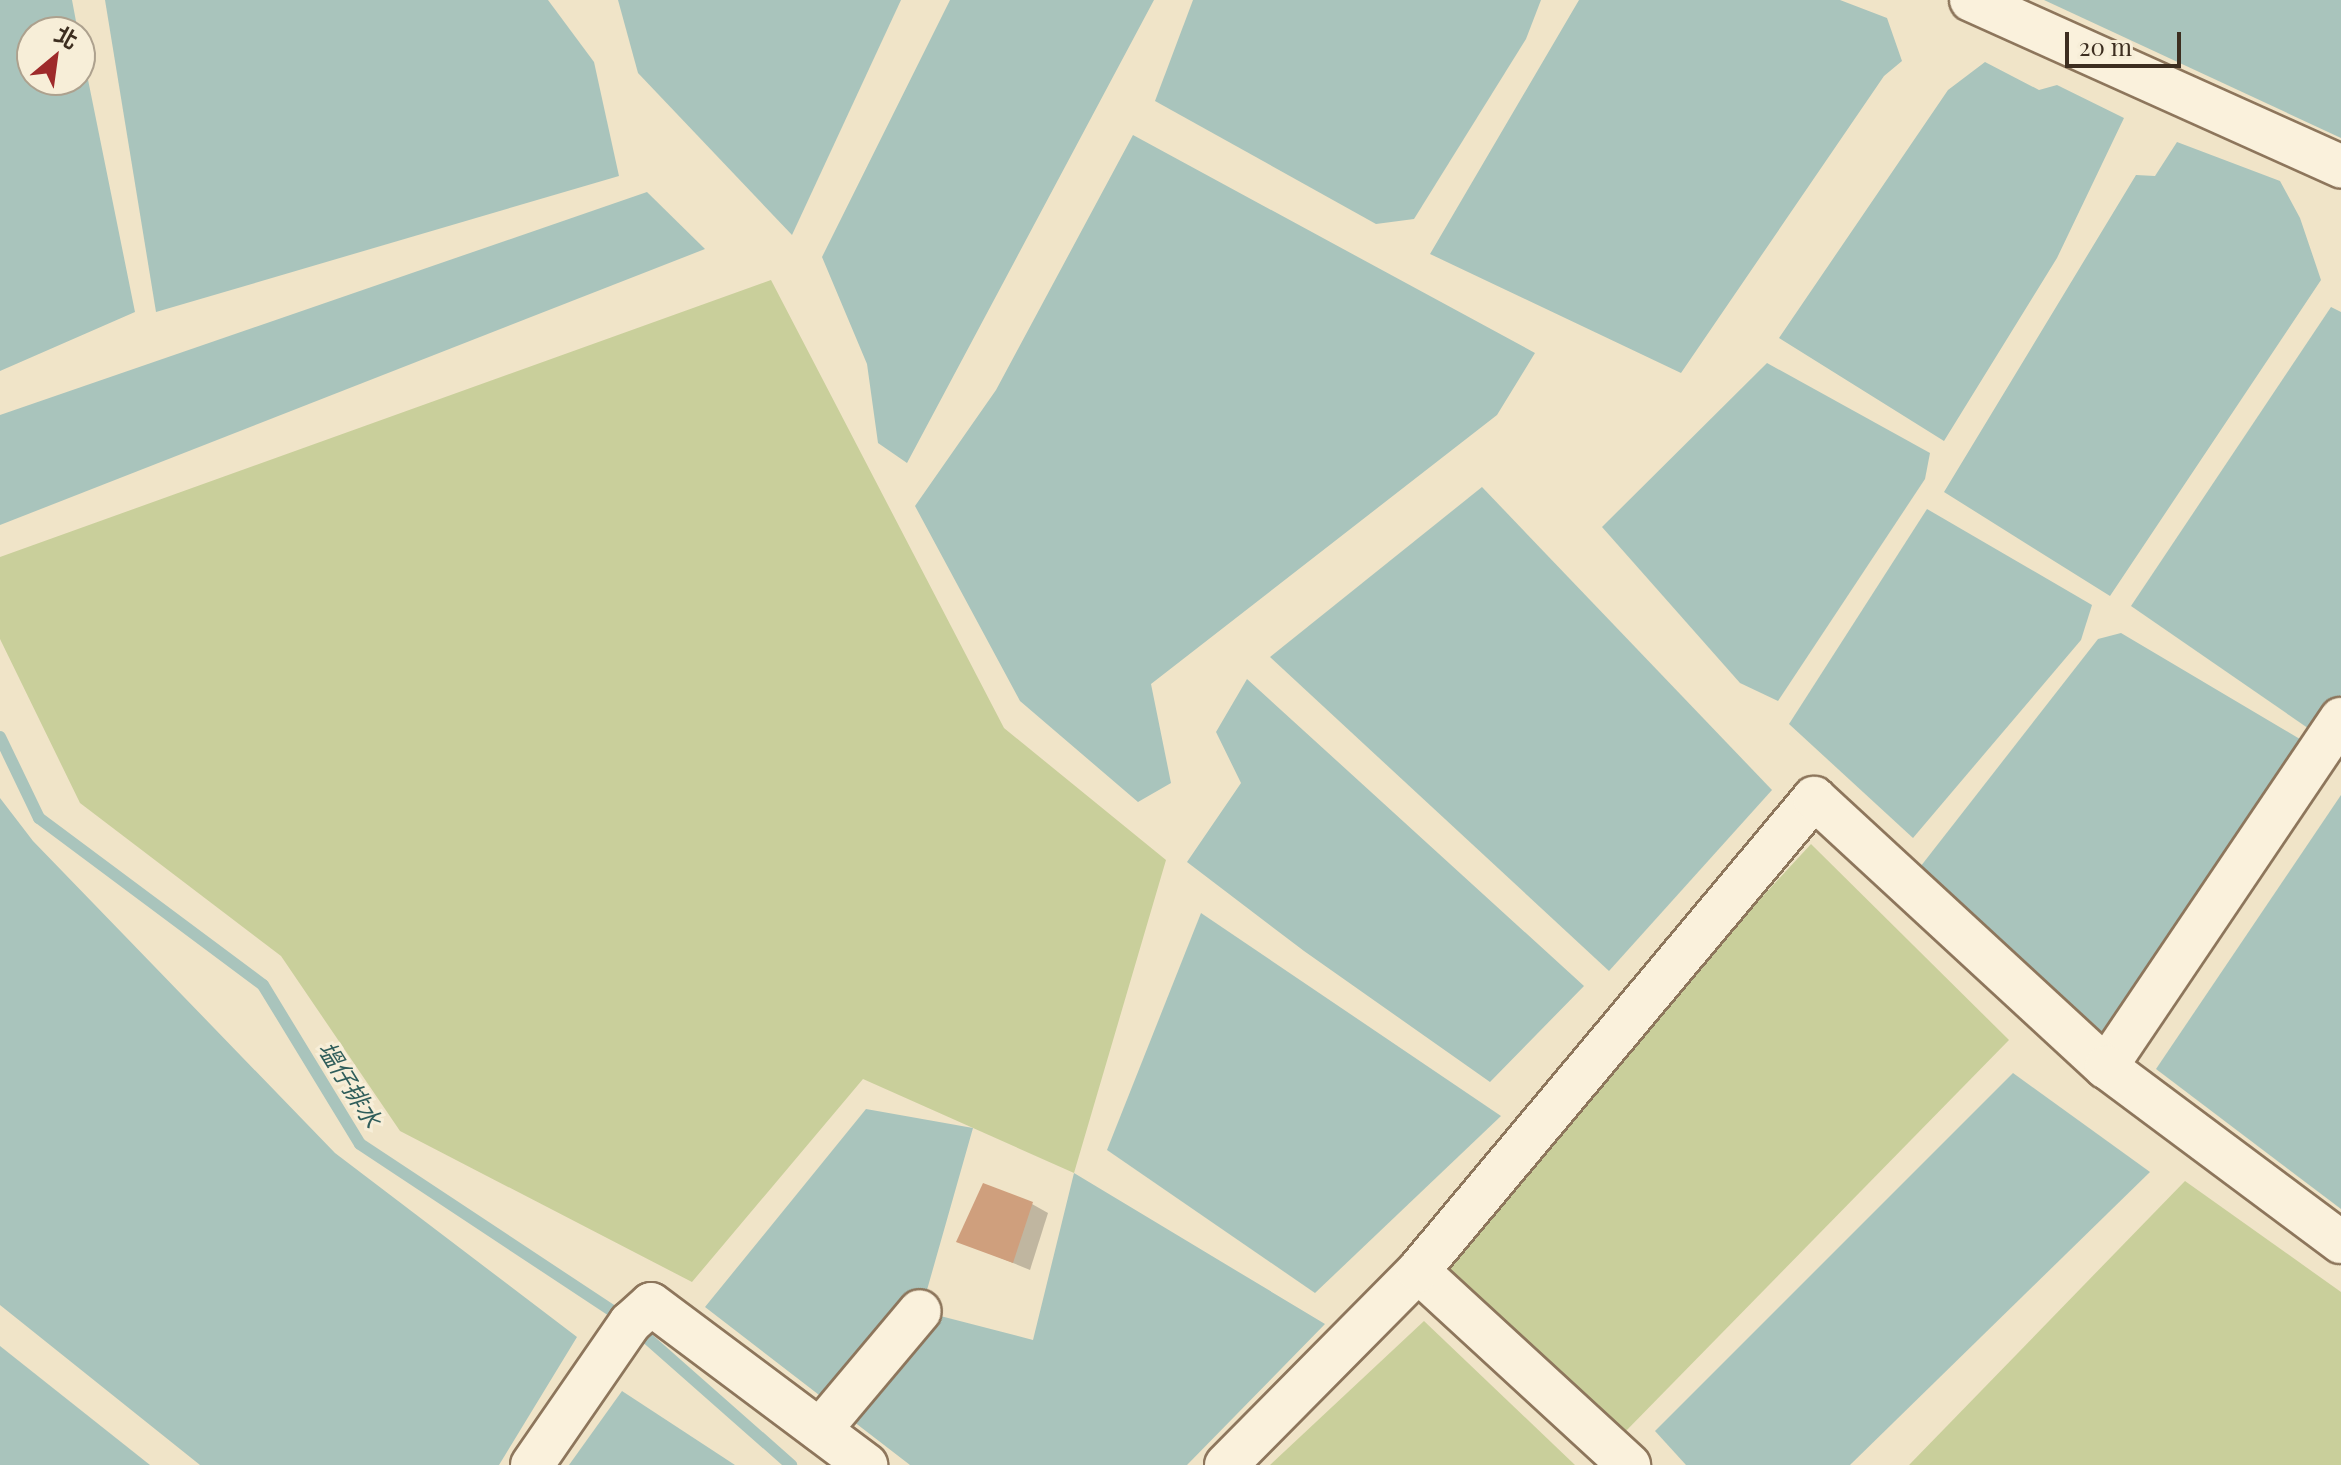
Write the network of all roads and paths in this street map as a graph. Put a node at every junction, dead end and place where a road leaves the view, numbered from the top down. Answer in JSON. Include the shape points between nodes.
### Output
{"nodes":[{"id":1,"x":1971,"y":0,"type":"edge"},
{"id":2,"x":2341,"y":166,"type":"edge"},
{"id":3,"x":2341,"y":719,"type":"edge"},
{"id":4,"x":2106,"y":1067,"type":"junction"},
{"id":5,"x":2341,"y":1242,"type":"edge"},
{"id":6,"x":1418,"y":1271,"type":"junction"},
{"id":7,"x":920,"y":1311,"type":"dead end"},
{"id":8,"x":820,"y":1430,"type":"junction"},
{"id":9,"x":532,"y":1465,"type":"edge"},
{"id":10,"x":866,"y":1465,"type":"edge"},
{"id":11,"x":1226,"y":1465,"type":"edge"},
{"id":12,"x":1629,"y":1465,"type":"edge"}],
"edges":[{"from":1,"to":2,"type":"street"},
{"from":3,"to":4,"type":"street"},
{"from":4,"to":5,"type":"street"},
{"from":4,"to":6,"type":"street","via":[[1814,798]]},
{"from":6,"to":11,"type":"street"},
{"from":6,"to":12,"type":"street"},
{"from":7,"to":8,"type":"street"},
{"from":8,"to":9,"type":"street","via":[[651,1304],[630,1323]]},
{"from":8,"to":10,"type":"street"}]}
